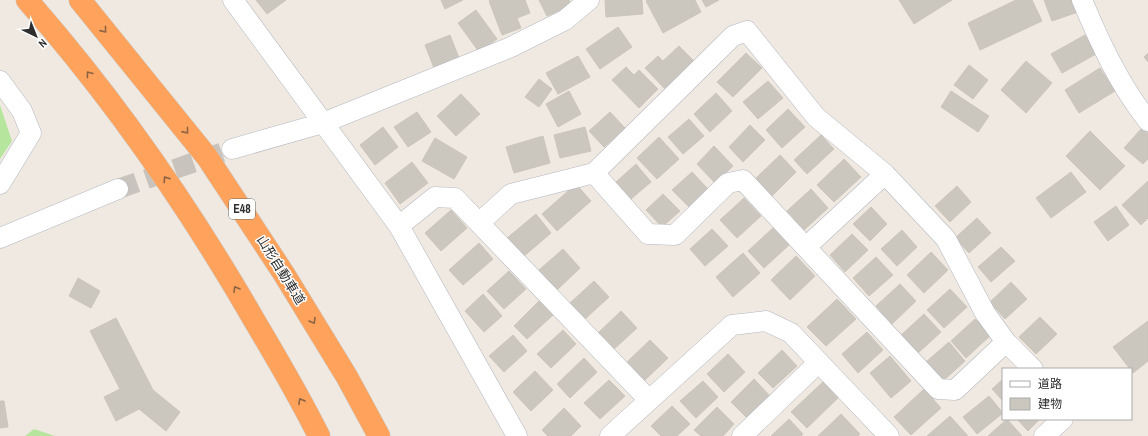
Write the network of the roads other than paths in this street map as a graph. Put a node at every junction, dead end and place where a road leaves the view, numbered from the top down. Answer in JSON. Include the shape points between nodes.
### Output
{"nodes":[{"id":1,"x":27,"y":0,"type":"edge"},
{"id":2,"x":80,"y":0,"type":"edge"},
{"id":3,"x":233,"y":0,"type":"edge"},
{"id":4,"x":589,"y":0,"type":"edge"},
{"id":5,"x":1082,"y":0,"type":"edge"},
{"id":6,"x":0,"y":81,"type":"edge"},
{"id":7,"x":1148,"y":121,"type":"edge"},
{"id":8,"x":323,"y":123,"type":"junction"},
{"id":9,"x":232,"y":149,"type":"tunnel mouth"},
{"id":10,"x":594,"y":173,"type":"junction"},
{"id":11,"x":885,"y":174,"type":"junction"},
{"id":12,"x":0,"y":184,"type":"edge"},
{"id":13,"x":118,"y":189,"type":"tunnel mouth"},
{"id":14,"x":479,"y":223,"type":"junction"},
{"id":15,"x":399,"y":226,"type":"junction"},
{"id":16,"x":0,"y":238,"type":"edge"},
{"id":17,"x":806,"y":247,"type":"junction"},
{"id":18,"x":1006,"y":342,"type":"junction"},
{"id":19,"x":820,"y":362,"type":"junction"},
{"id":20,"x":1032,"y":368,"type":"edge"},
{"id":21,"x":649,"y":400,"type":"junction"},
{"id":22,"x":1061,"y":420,"type":"edge"},
{"id":23,"x":881,"y":433,"type":"edge"},
{"id":24,"x":319,"y":436,"type":"edge"},
{"id":25,"x":379,"y":436,"type":"edge"},
{"id":26,"x":517,"y":436,"type":"edge"},
{"id":27,"x":610,"y":436,"type":"edge"},
{"id":28,"x":742,"y":436,"type":"edge"},
{"id":29,"x":1044,"y":436,"type":"edge"}],
"edges":[{"from":24,"to":1,"type":"highway","one_way":true,"via":[[221,262],[152,158],[68,46]]},
{"from":2,"to":25,"type":"highway","name":"山形自動車道","number":"E48","one_way":true,"via":[[207,157],[284,274],[347,377]]},
{"from":3,"to":8,"type":"street"},
{"from":4,"to":8,"type":"street","via":[[564,20],[511,47]]},
{"from":5,"to":7,"type":"street","via":[[1108,58],[1132,101]]},
{"from":6,"to":12,"type":"street","via":[[22,111],[31,133]]},
{"from":8,"to":9,"type":"street"},
{"from":8,"to":15,"type":"street"},
{"from":10,"to":11,"type":"street","via":[[733,36],[747,31],[816,117]]},
{"from":10,"to":14,"type":"street","via":[[511,194]]},
{"from":10,"to":17,"type":"street","via":[[648,234],[675,235],[728,183],[743,180]]},
{"from":11,"to":17,"type":"street"},
{"from":11,"to":18,"type":"street","via":[[946,239],[985,313]]},
{"from":13,"to":16,"type":"street"},
{"from":14,"to":15,"type":"street","via":[[455,198],[436,198]]},
{"from":14,"to":21,"type":"street"},
{"from":15,"to":26,"type":"street"},
{"from":17,"to":18,"type":"street","via":[[938,389],[955,390]]},
{"from":18,"to":20,"type":"street"},
{"from":19,"to":21,"type":"street","via":[[791,332],[766,321],[732,325]]},
{"from":19,"to":23,"type":"street"},
{"from":19,"to":28,"type":"street"},
{"from":21,"to":27,"type":"street"},
{"from":22,"to":29,"type":"street"}]}
